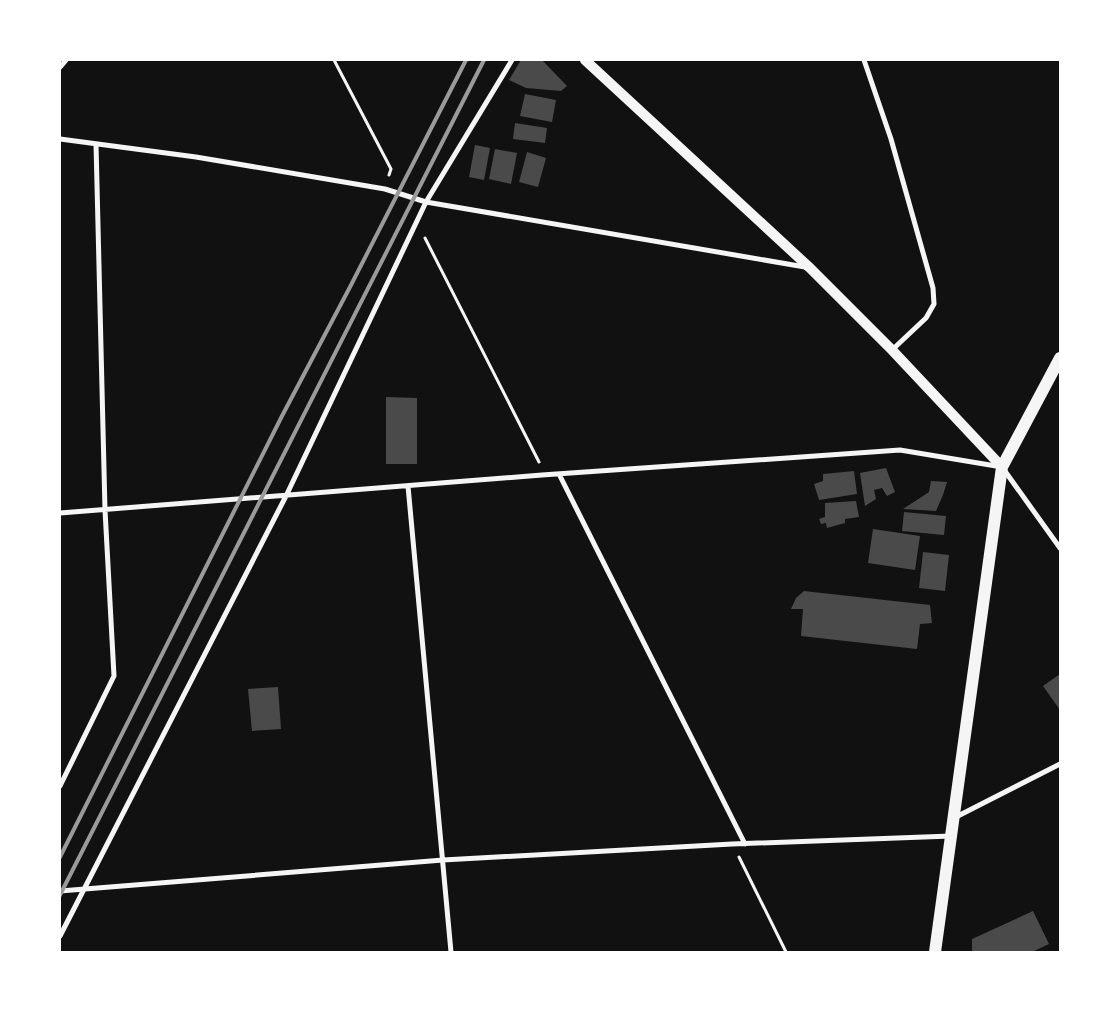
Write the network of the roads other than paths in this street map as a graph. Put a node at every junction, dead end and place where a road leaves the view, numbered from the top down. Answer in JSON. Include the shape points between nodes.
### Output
{"nodes":[{"id":1,"x":66,"y":60,"type":"edge"},
{"id":2,"x":512,"y":60,"type":"edge"},
{"id":3,"x":585,"y":60,"type":"edge"},
{"id":4,"x":864,"y":60,"type":"edge"},
{"id":5,"x":60,"y":68,"type":"edge"},
{"id":6,"x":60,"y":139,"type":"edge"},
{"id":7,"x":96,"y":144,"type":"junction"},
{"id":8,"x":426,"y":202,"type":"junction"},
{"id":9,"x":810,"y":268,"type":"junction"},
{"id":10,"x":892,"y":350,"type":"junction"},
{"id":11,"x":1060,"y":358,"type":"edge"},
{"id":12,"x":1002,"y":467,"type":"junction"},
{"id":13,"x":559,"y":474,"type":"junction"},
{"id":14,"x":408,"y":486,"type":"junction"},
{"id":15,"x":286,"y":496,"type":"junction"},
{"id":16,"x":105,"y":510,"type":"junction"},
{"id":17,"x":60,"y":513,"type":"edge"},
{"id":18,"x":1060,"y":548,"type":"edge"},
{"id":19,"x":1060,"y":764,"type":"edge"},
{"id":20,"x":60,"y":786,"type":"edge"},
{"id":21,"x":954,"y":818,"type":"junction"},
{"id":22,"x":952,"y":836,"type":"junction"},
{"id":23,"x":745,"y":844,"type":"junction"},
{"id":24,"x":443,"y":860,"type":"junction"},
{"id":25,"x":83,"y":890,"type":"junction"},
{"id":26,"x":60,"y":891,"type":"edge"},
{"id":27,"x":60,"y":936,"type":"edge"},
{"id":28,"x":451,"y":952,"type":"edge"},
{"id":29,"x":935,"y":952,"type":"edge"}],
"edges":[{"from":1,"to":5,"type":"street"},
{"from":2,"to":8,"type":"street"},
{"from":3,"to":9,"type":"main road"},
{"from":4,"to":10,"type":"street","via":[[891,139],[933,288],[934,304],[926,318]]},
{"from":6,"to":7,"type":"street"},
{"from":7,"to":8,"type":"street","via":[[196,157],[385,189]]},
{"from":7,"to":16,"type":"street"},
{"from":8,"to":9,"type":"street"},
{"from":8,"to":15,"type":"street"},
{"from":9,"to":10,"type":"main road"},
{"from":10,"to":12,"type":"main road"},
{"from":11,"to":12,"type":"main road"},
{"from":12,"to":13,"type":"street","via":[[900,450]]},
{"from":12,"to":18,"type":"street"},
{"from":12,"to":21,"type":"main road"},
{"from":13,"to":14,"type":"street"},
{"from":13,"to":23,"type":"street"},
{"from":14,"to":15,"type":"street"},
{"from":14,"to":24,"type":"street"},
{"from":15,"to":16,"type":"street"},
{"from":15,"to":25,"type":"street"},
{"from":16,"to":17,"type":"street"},
{"from":16,"to":20,"type":"street","via":[[114,676]]},
{"from":19,"to":21,"type":"street"},
{"from":21,"to":22,"type":"main road"},
{"from":22,"to":23,"type":"street"},
{"from":22,"to":29,"type":"main road"},
{"from":23,"to":24,"type":"street"},
{"from":24,"to":25,"type":"street"},
{"from":24,"to":28,"type":"street"},
{"from":25,"to":26,"type":"street"},
{"from":25,"to":27,"type":"street"}]}
